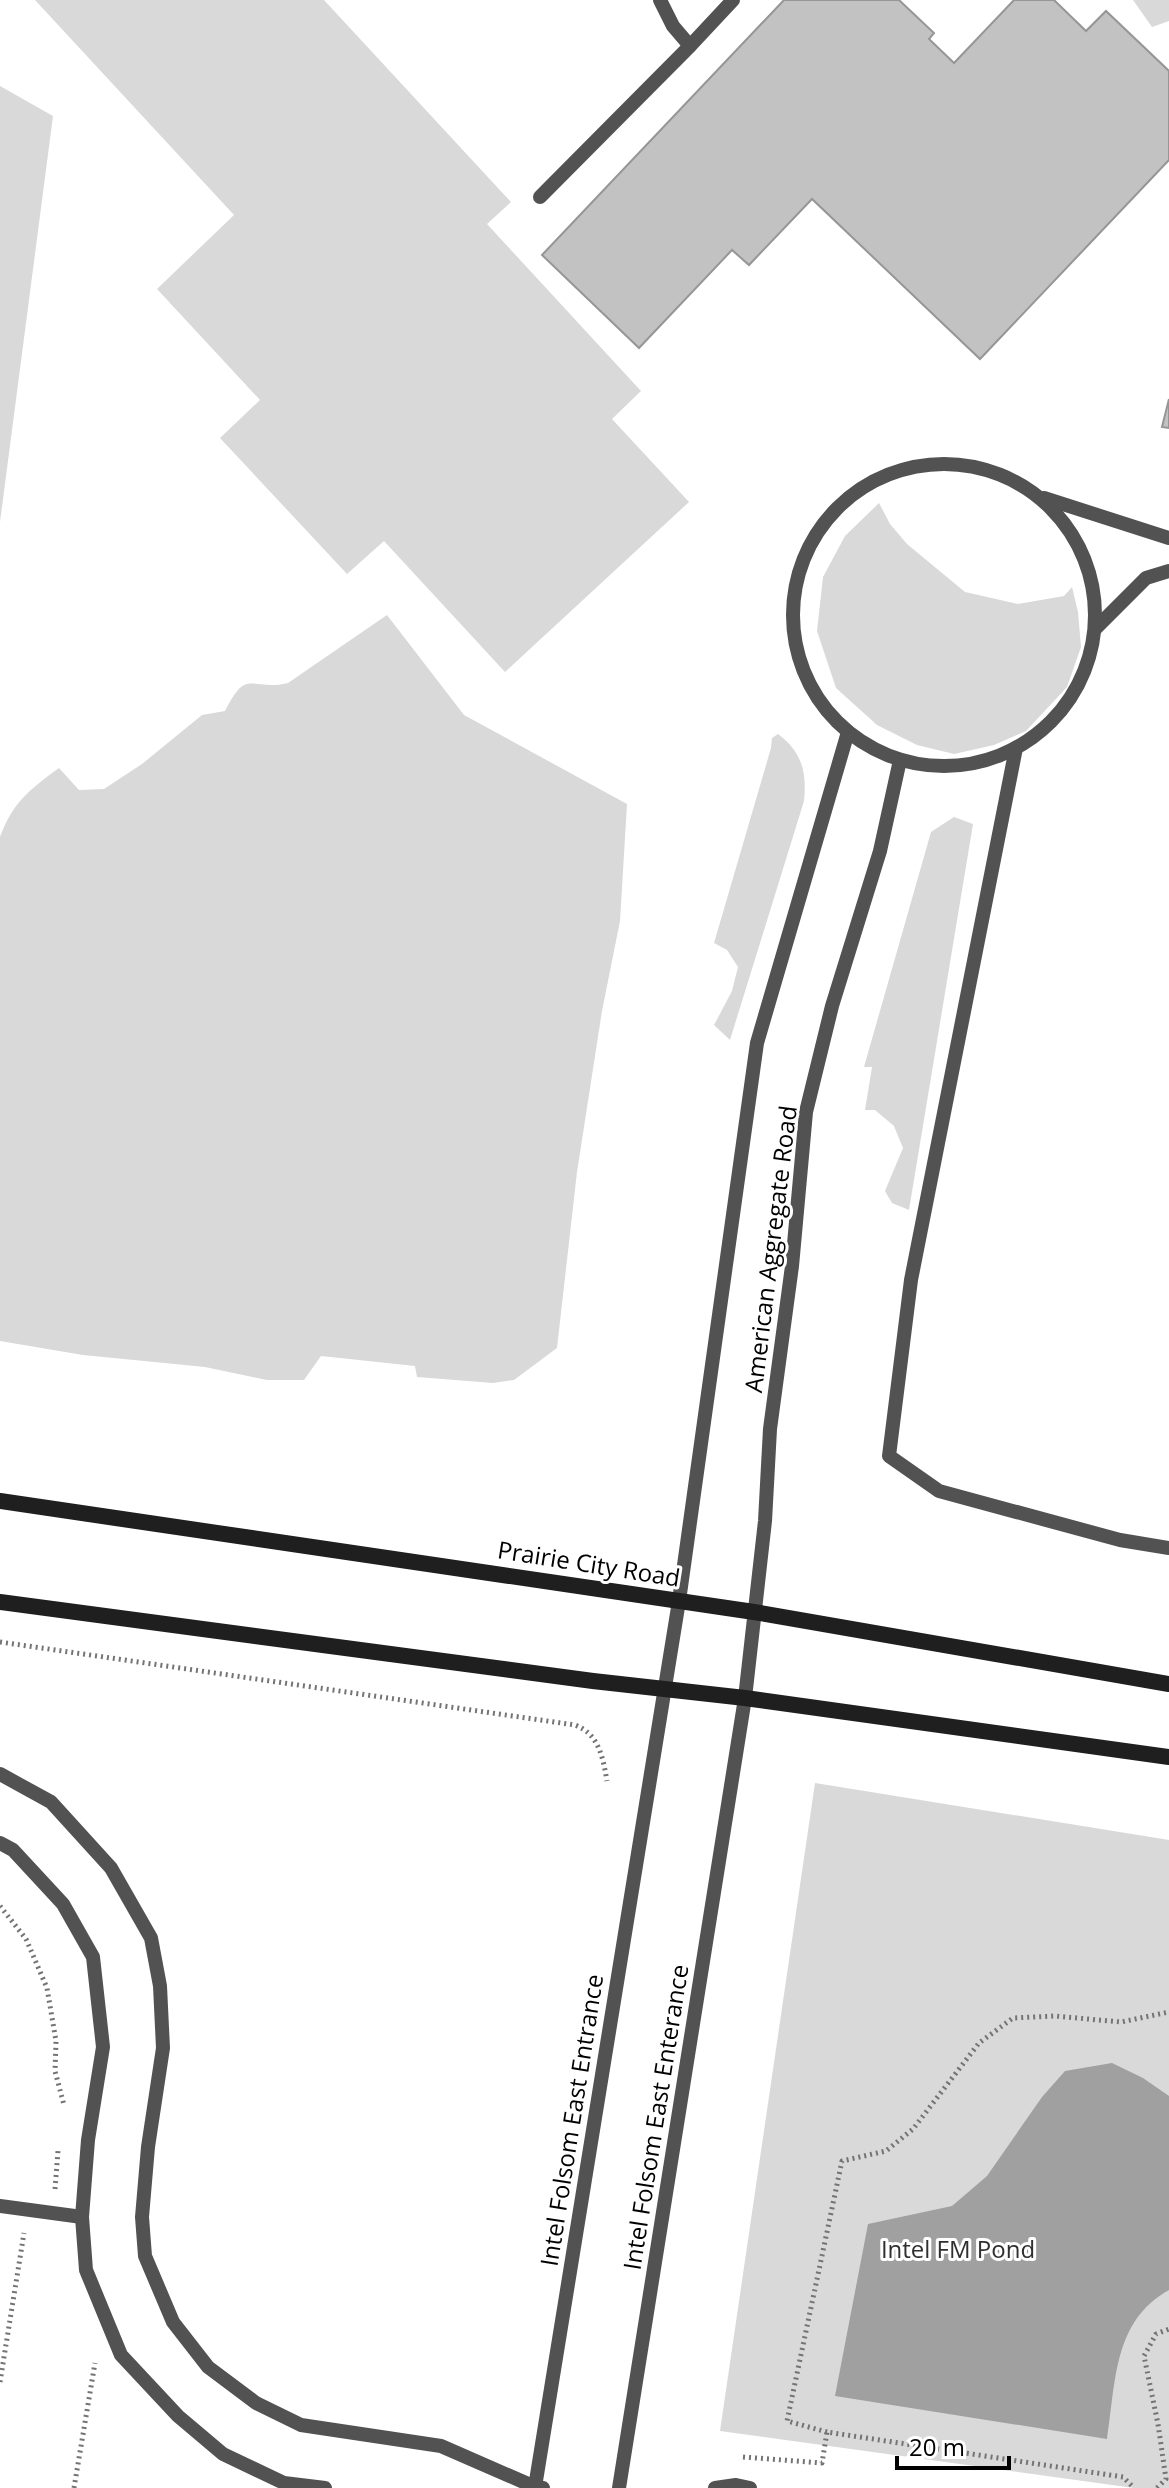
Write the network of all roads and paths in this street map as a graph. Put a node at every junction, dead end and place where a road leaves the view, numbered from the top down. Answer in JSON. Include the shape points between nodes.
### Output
{"nodes":[{"id":1,"x":660,"y":0,"type":"edge"},
{"id":2,"x":733,"y":0,"type":"edge"},
{"id":3,"x":690,"y":46,"type":"junction"},
{"id":4,"x":540,"y":197,"type":"dead end"},
{"id":5,"x":1040,"y":497,"type":"junction"},
{"id":6,"x":1169,"y":538,"type":"edge"},
{"id":7,"x":1169,"y":571,"type":"edge"},
{"id":8,"x":1095,"y":629,"type":"junction"},
{"id":9,"x":848,"y":732,"type":"junction"},
{"id":10,"x":1016,"y":748,"type":"junction"},
{"id":11,"x":900,"y":760,"type":"junction"},
{"id":12,"x":0,"y":1501,"type":"edge"},
{"id":13,"x":1169,"y":1548,"type":"edge"},
{"id":14,"x":679,"y":1601,"type":"junction"},
{"id":15,"x":0,"y":1602,"type":"edge"},
{"id":16,"x":754,"y":1612,"type":"junction"},
{"id":17,"x":0,"y":1642,"type":"edge"},
{"id":18,"x":1169,"y":1684,"type":"edge"},
{"id":19,"x":663,"y":1689,"type":"junction"},
{"id":20,"x":745,"y":1698,"type":"junction"},
{"id":21,"x":735,"y":1752,"type":"joint"},
{"id":22,"x":1169,"y":1757,"type":"edge"},
{"id":23,"x":0,"y":1774,"type":"edge"},
{"id":24,"x":607,"y":1781,"type":"dead end"},
{"id":25,"x":0,"y":1843,"type":"edge"},
{"id":26,"x":1169,"y":2012,"type":"edge"},
{"id":27,"x":0,"y":2206,"type":"edge"},
{"id":28,"x":28,"y":2209,"type":"junction"},
{"id":29,"x":82,"y":2217,"type":"junction"},
{"id":30,"x":1169,"y":2329,"type":"edge"},
{"id":31,"x":0,"y":2382,"type":"edge"},
{"id":32,"x":827,"y":2432,"type":"junction"},
{"id":33,"x":743,"y":2457,"type":"dead end"},
{"id":34,"x":325,"y":2488,"type":"edge"},
{"id":35,"x":535,"y":2488,"type":"edge"},
{"id":36,"x":619,"y":2488,"type":"edge"},
{"id":37,"x":715,"y":2488,"type":"edge"},
{"id":38,"x":750,"y":2488,"type":"edge"},
{"id":39,"x":1134,"y":2488,"type":"edge"},
{"id":40,"x":1157,"y":2488,"type":"edge"}],
"edges":[{"from":1,"to":3,"type":"lane"},
{"from":2,"to":3,"type":"lane"},
{"from":3,"to":4,"type":"lane"},
{"from":5,"to":6,"type":"lane"},
{"from":5,"to":8,"type":"lane","via":[[1078,543],[1095,599]]},
{"from":5,"to":9,"type":"lane","via":[[990,470],[934,463],[880,478],[834,511],[803,558],[792,611],[800,663],[811,687]]},
{"from":7,"to":8,"type":"lane","via":[[1146,578]]},
{"from":8,"to":10,"type":"lane","via":[[1078,686],[1040,732]]},
{"from":9,"to":11,"type":"lane"},
{"from":9,"to":14,"type":"lane","name":"Intel Folsom East Entrance","via":[[757,1043]]},
{"from":10,"to":11,"type":"lane","via":[[959,766]]},
{"from":10,"to":13,"type":"lane","via":[[911,1280],[889,1456],[939,1491],[1120,1540]]},
{"from":11,"to":16,"type":"lane","name":"American Aggregate Road","via":[[880,851],[806,1112]]},
{"from":12,"to":14,"type":"main road","name":"Prairie City Road"},
{"from":14,"to":16,"type":"main road","name":"Prairie City Road"},
{"from":14,"to":19,"type":"lane","name":"Intel Folsom East Entrance"},
{"from":15,"to":19,"type":"main road"},
{"from":16,"to":18,"type":"main road","name":"Prairie City Road"},
{"from":16,"to":20,"type":"lane","name":"American Aggregate Road"},
{"from":17,"to":24,"type":"path","via":[[575,1725],[584,1728],[602,1751]]},
{"from":19,"to":20,"type":"main road"},
{"from":19,"to":35,"type":"lane","name":"Intel Folsom East Entrance"},
{"from":20,"to":21,"type":"lane","name":"American Aggregate Road"},
{"from":20,"to":22,"type":"main road"},
{"from":21,"to":36,"type":"lane","name":"Intel Folsom East Enterance"},
{"from":23,"to":35,"type":"lane","via":[[51,1802],[111,1868],[151,1938],[163,2048],[142,2217],[145,2256],[173,2322],[208,2367],[256,2403],[301,2425],[441,2446]]},
{"from":25,"to":29,"type":"lane","via":[[13,1850],[63,1904],[93,1957],[103,2047]]},
{"from":26,"to":32,"type":"path","via":[[1121,2022],[1013,2018],[979,2043],[913,2129],[886,2151],[842,2161],[787,2421]]},
{"from":27,"to":28,"type":"lane"},
{"from":28,"to":29,"type":"lane"},
{"from":28,"to":31,"type":"path"},
{"from":29,"to":34,"type":"lane","via":[[86,2270],[121,2355],[178,2416],[223,2454],[284,2483]]},
{"from":30,"to":40,"type":"path","via":[[1156,2334],[1144,2356],[1166,2479]]},
{"from":32,"to":33,"type":"path","via":[[822,2463]]},
{"from":32,"to":39,"type":"path","via":[[1123,2477]]},
{"from":37,"to":38,"type":"lane"}]}
